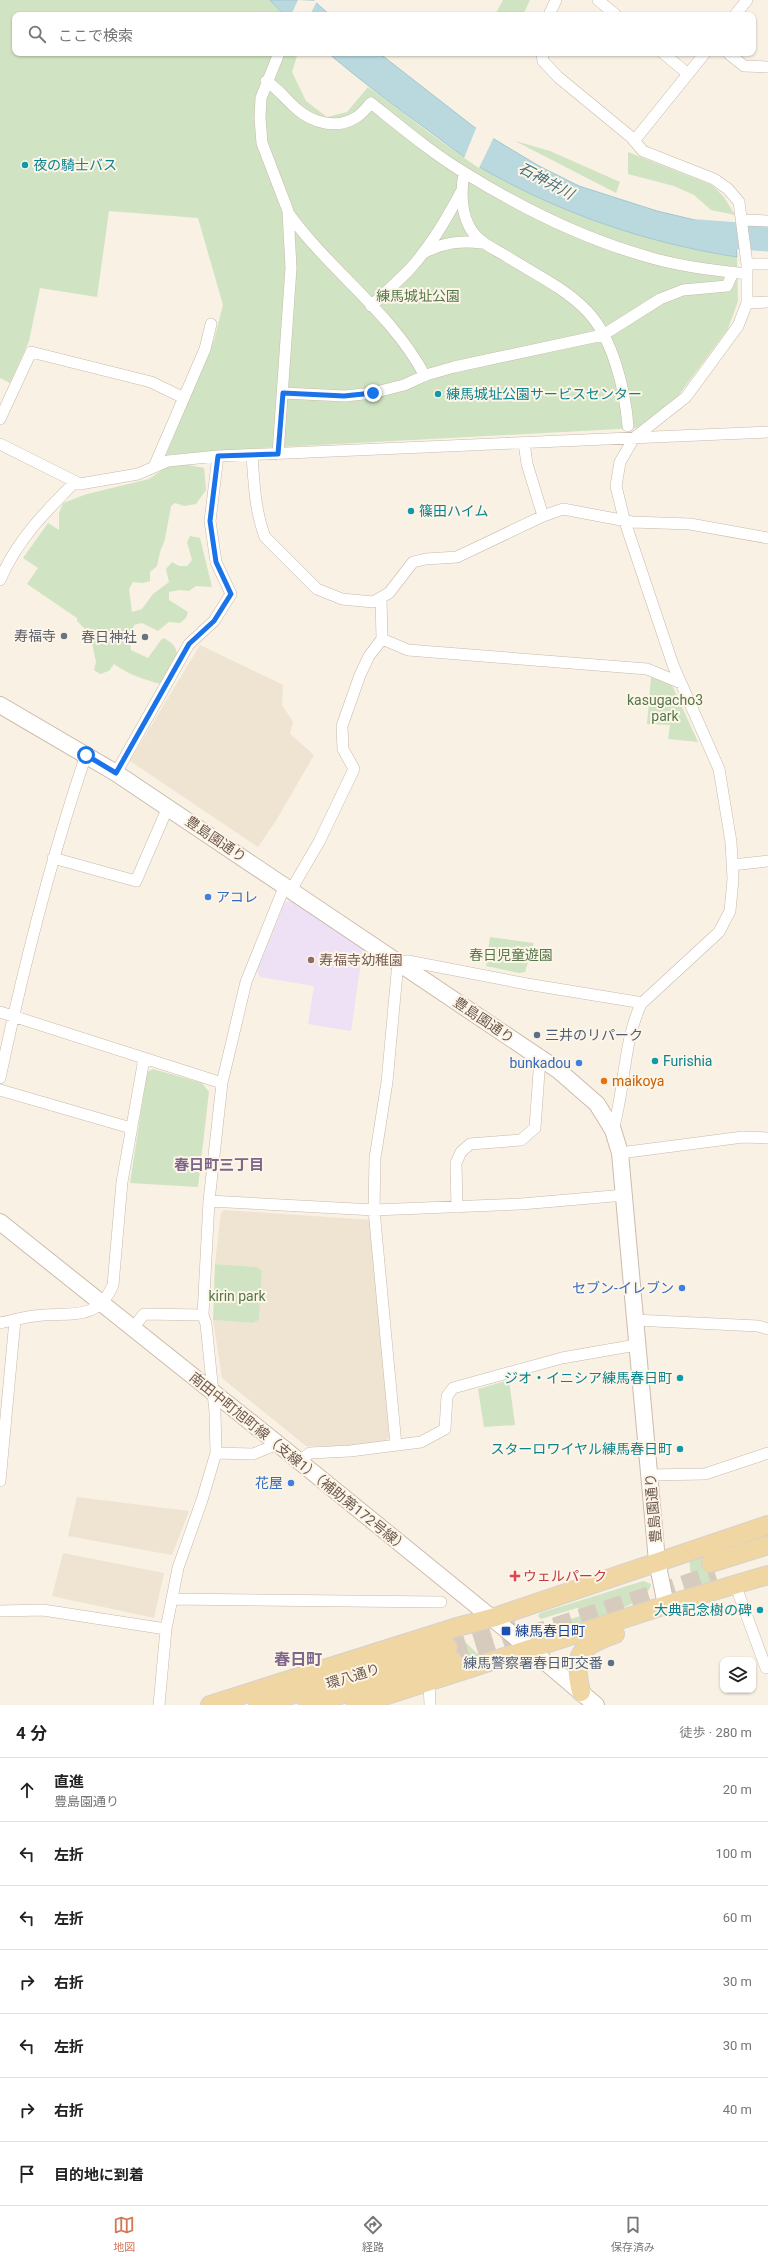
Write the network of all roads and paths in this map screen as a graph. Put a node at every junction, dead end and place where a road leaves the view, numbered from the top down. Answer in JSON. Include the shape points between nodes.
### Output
{"nodes":[{"id":1,"x":556,"y":0,"type":"edge"},
{"id":2,"x":598,"y":0,"type":"edge"},
{"id":3,"x":747,"y":0,"type":"edge"},
{"id":4,"x":551,"y":12,"type":"edge"},
{"id":5,"x":612,"y":12,"type":"edge"},
{"id":6,"x":737,"y":12,"type":"edge"},
{"id":7,"x":278,"y":56,"type":"edge"},
{"id":8,"x":542,"y":56,"type":"edge"},
{"id":9,"x":667,"y":56,"type":"edge"},
{"id":10,"x":703,"y":56,"type":"edge"},
{"id":11,"x":732,"y":56,"type":"edge"},
{"id":12,"x":768,"y":67,"type":"edge"},
{"id":13,"x":688,"y":74,"type":"junction"},
{"id":14,"x":266,"y":81,"type":"junction"},
{"id":15,"x":634,"y":141,"type":"junction"},
{"id":16,"x":464,"y":173,"type":"junction"},
{"id":17,"x":462,"y":190,"type":"junction"},
{"id":18,"x":288,"y":214,"type":"junction"},
{"id":19,"x":742,"y":220,"type":"junction"},
{"id":20,"x":768,"y":221,"type":"edge"},
{"id":21,"x":482,"y":243,"type":"junction"},
{"id":22,"x":421,"y":254,"type":"junction"},
{"id":23,"x":768,"y":264,"type":"edge"},
{"id":24,"x":747,"y":269,"type":"junction"},
{"id":25,"x":733,"y":272,"type":"junction"},
{"id":26,"x":768,"y":302,"type":"edge"},
{"id":27,"x":748,"y":303,"type":"junction"},
{"id":28,"x":371,"y":306,"type":"junction"},
{"id":29,"x":211,"y":324,"type":"dead end"},
{"id":30,"x":603,"y":335,"type":"junction"},
{"id":31,"x":425,"y":376,"type":"junction"},
{"id":32,"x":283,"y":393,"type":"junction"},
{"id":33,"x":184,"y":398,"type":"junction"},
{"id":34,"x":0,"y":419,"type":"edge"},
{"id":35,"x":628,"y":426,"type":"dead end"},
{"id":36,"x":768,"y":432,"type":"edge"},
{"id":37,"x":634,"y":438,"type":"junction"},
{"id":38,"x":524,"y":443,"type":"junction"},
{"id":39,"x":0,"y":444,"type":"edge"},
{"id":40,"x":278,"y":454,"type":"junction"},
{"id":41,"x":252,"y":455,"type":"junction"},
{"id":42,"x":218,"y":456,"type":"junction"},
{"id":43,"x":154,"y":467,"type":"junction"},
{"id":44,"x":75,"y":482,"type":"junction"},
{"id":45,"x":543,"y":516,"type":"junction"},
{"id":46,"x":624,"y":519,"type":"junction"},
{"id":47,"x":768,"y":538,"type":"edge"},
{"id":48,"x":0,"y":580,"type":"edge"},
{"id":49,"x":382,"y":598,"type":"junction"},
{"id":50,"x":382,"y":639,"type":"junction"},
{"id":51,"x":681,"y":683,"type":"junction"},
{"id":52,"x":0,"y":705,"type":"edge"},
{"id":53,"x":86,"y":755,"type":"junction"},
{"id":54,"x":116,"y":773,"type":"junction"},
{"id":55,"x":168,"y":807,"type":"junction"},
{"id":56,"x":53,"y":858,"type":"junction"},
{"id":57,"x":768,"y":861,"type":"edge"},
{"id":58,"x":732,"y":864,"type":"junction"},
{"id":59,"x":288,"y":888,"type":"junction"},
{"id":60,"x":398,"y":962,"type":"junction"},
{"id":61,"x":641,"y":1004,"type":"junction"},
{"id":62,"x":0,"y":1012,"type":"edge"},
{"id":63,"x":13,"y":1016,"type":"junction"},
{"id":64,"x":540,"y":1058,"type":"junction"},
{"id":65,"x":144,"y":1059,"type":"junction"},
{"id":66,"x":0,"y":1078,"type":"edge"},
{"id":67,"x":222,"y":1084,"type":"junction"},
{"id":68,"x":0,"y":1090,"type":"edge"},
{"id":69,"x":131,"y":1128,"type":"junction"},
{"id":70,"x":613,"y":1130,"type":"junction"},
{"id":71,"x":768,"y":1138,"type":"edge"},
{"id":72,"x":620,"y":1153,"type":"junction"},
{"id":73,"x":625,"y":1195,"type":"junction"},
{"id":74,"x":209,"y":1201,"type":"junction"},
{"id":75,"x":457,"y":1208,"type":"junction"},
{"id":76,"x":374,"y":1210,"type":"junction"},
{"id":77,"x":0,"y":1222,"type":"edge"},
{"id":78,"x":102,"y":1303,"type":"junction"},
{"id":79,"x":203,"y":1315,"type":"junction"},
{"id":80,"x":15,"y":1320,"type":"junction"},
{"id":81,"x":634,"y":1320,"type":"junction"},
{"id":82,"x":0,"y":1323,"type":"edge"},
{"id":83,"x":133,"y":1328,"type":"junction"},
{"id":84,"x":768,"y":1330,"type":"edge"},
{"id":85,"x":636,"y":1345,"type":"junction"},
{"id":86,"x":212,"y":1391,"type":"junction"},
{"id":87,"x":278,"y":1444,"type":"junction"},
{"id":88,"x":396,"y":1445,"type":"junction"},
{"id":89,"x":216,"y":1453,"type":"junction"},
{"id":90,"x":768,"y":1453,"type":"edge"},
{"id":91,"x":299,"y":1462,"type":"junction"},
{"id":92,"x":650,"y":1475,"type":"junction"},
{"id":93,"x":0,"y":1481,"type":"edge"},
{"id":94,"x":768,"y":1525,"type":"edge"},
{"id":95,"x":768,"y":1545,"type":"edge"},
{"id":96,"x":768,"y":1558,"type":"edge"},
{"id":97,"x":657,"y":1561,"type":"junction"},
{"id":98,"x":768,"y":1575,"type":"edge"},
{"id":99,"x":735,"y":1584,"type":"junction"},
{"id":100,"x":172,"y":1599,"type":"junction"},
{"id":101,"x":441,"y":1602,"type":"dead end"},
{"id":102,"x":661,"y":1607,"type":"junction"},
{"id":103,"x":0,"y":1611,"type":"edge"},
{"id":104,"x":492,"y":1618,"type":"junction"},
{"id":105,"x":166,"y":1629,"type":"junction"},
{"id":106,"x":530,"y":1649,"type":"junction"},
{"id":107,"x":768,"y":1668,"type":"edge"},
{"id":108,"x":429,"y":1682,"type":"junction"},
{"id":109,"x":581,"y":1692,"type":"junction"},
{"id":110,"x":159,"y":1705,"type":"edge"},
{"id":111,"x":210,"y":1705,"type":"edge"},
{"id":112,"x":258,"y":1705,"type":"edge"},
{"id":113,"x":308,"y":1705,"type":"edge"},
{"id":114,"x":356,"y":1705,"type":"edge"},
{"id":115,"x":430,"y":1705,"type":"edge"},
{"id":116,"x":596,"y":1705,"type":"edge"}],
"edges":[{"from":1,"to":4,"type":"street"},
{"from":2,"to":5,"type":"street"},
{"from":3,"to":6,"type":"street"},
{"from":7,"to":14,"type":"street"},
{"from":8,"to":15,"type":"street","via":[[543,61],[558,77]]},
{"from":9,"to":13,"type":"street"},
{"from":10,"to":13,"type":"street"},
{"from":11,"to":12,"type":"street","via":[[744,66]]},
{"from":13,"to":15,"type":"street"},
{"from":14,"to":16,"type":"street","via":[[309,119],[324,123],[339,124],[356,118],[370,103]]},
{"from":14,"to":18,"type":"street","via":[[260,98],[262,143]]},
{"from":15,"to":19,"type":"street","via":[[643,151],[714,179],[728,189],[739,202]]},
{"from":16,"to":17,"type":"street"},
{"from":16,"to":25,"type":"street","via":[[514,202],[595,239],[652,258],[698,268]]},
{"from":17,"to":21,"type":"street","via":[[463,205],[470,227]]},
{"from":17,"to":22,"type":"street"},
{"from":18,"to":28,"type":"street","via":[[308,241]]},
{"from":18,"to":32,"type":"street","via":[[291,268]]},
{"from":19,"to":20,"type":"street"},
{"from":19,"to":24,"type":"street"},
{"from":21,"to":22,"type":"street","via":[[454,242]]},
{"from":21,"to":30,"type":"street","via":[[567,295],[587,311]]},
{"from":22,"to":28,"type":"street"},
{"from":23,"to":24,"type":"street"},
{"from":24,"to":25,"type":"street"},
{"from":24,"to":27,"type":"street"},
{"from":25,"to":30,"type":"street","via":[[727,286],[683,290],[660,300]]},
{"from":26,"to":27,"type":"street"},
{"from":27,"to":37,"type":"street","via":[[738,326],[686,397]]},
{"from":28,"to":31,"type":"street","via":[[417,359]]},
{"from":29,"to":33,"type":"street","via":[[206,349]]},
{"from":30,"to":31,"type":"street","via":[[464,364]]},
{"from":30,"to":35,"type":"street","via":[[626,399]]},
{"from":31,"to":32,"type":"street","via":[[404,385],[372,393],[344,396]]},
{"from":32,"to":40,"type":"street"},
{"from":33,"to":34,"type":"street","via":[[151,382],[31,352]]},
{"from":33,"to":43,"type":"street"},
{"from":36,"to":37,"type":"street"},
{"from":37,"to":38,"type":"street"},
{"from":37,"to":46,"type":"street","via":[[620,462],[616,486]]},
{"from":38,"to":40,"type":"street"},
{"from":38,"to":45,"type":"street","via":[[527,464]]},
{"from":39,"to":44,"type":"street"},
{"from":40,"to":41,"type":"street"},
{"from":41,"to":42,"type":"street"},
{"from":41,"to":49,"type":"street","via":[[254,492],[260,526],[265,537],[317,589],[342,599],[363,602],[373,602]]},
{"from":42,"to":43,"type":"street","via":[[168,460]]},
{"from":42,"to":54,"type":"street","via":[[210,521],[216,562],[231,594],[214,621],[189,644]]},
{"from":43,"to":44,"type":"street","via":[[138,474],[80,484]]},
{"from":44,"to":48,"type":"street","via":[[34,524],[17,546]]},
{"from":45,"to":46,"type":"street","via":[[563,509]]},
{"from":45,"to":49,"type":"street","via":[[457,557],[413,562],[389,593]]},
{"from":46,"to":47,"type":"street","via":[[632,522],[690,524]]},
{"from":46,"to":51,"type":"street"},
{"from":49,"to":50,"type":"street"},
{"from":50,"to":51,"type":"street","via":[[408,650],[647,669]]},
{"from":50,"to":59,"type":"street","via":[[369,656],[342,726],[343,749],[354,769],[319,842]]},
{"from":51,"to":58,"type":"street","via":[[719,769]]},
{"from":52,"to":53,"type":"street","name":"豊島園通り"},
{"from":53,"to":54,"type":"street","name":"豊島園通り"},
{"from":53,"to":56,"type":"street"},
{"from":54,"to":55,"type":"street","name":"豊島園通り"},
{"from":55,"to":56,"type":"street","via":[[136,881]]},
{"from":55,"to":59,"type":"street","name":"豊島園通り"},
{"from":56,"to":63,"type":"street"},
{"from":57,"to":58,"type":"street"},
{"from":58,"to":61,"type":"street","via":[[730,911],[726,922],[719,932]]},
{"from":59,"to":60,"type":"street","name":"豊島園通り"},
{"from":59,"to":67,"type":"street","via":[[246,982]]},
{"from":60,"to":61,"type":"street","via":[[408,961]]},
{"from":60,"to":64,"type":"street","name":"豊島園通り"},
{"from":60,"to":76,"type":"street","via":[[387,1082],[375,1158]]},
{"from":61,"to":70,"type":"street","via":[[623,1071],[620,1105]]},
{"from":62,"to":63,"type":"street"},
{"from":63,"to":65,"type":"street"},
{"from":63,"to":66,"type":"street"},
{"from":64,"to":70,"type":"street","name":"豊島園通り","via":[[572,1081],[597,1104]]},
{"from":64,"to":75,"type":"street","via":[[535,1128],[521,1140],[470,1144],[461,1152],[456,1163]]},
{"from":65,"to":67,"type":"street"},
{"from":65,"to":69,"type":"street"},
{"from":67,"to":74,"type":"street"},
{"from":68,"to":69,"type":"street"},
{"from":69,"to":78,"type":"street","via":[[122,1182],[113,1285]]},
{"from":70,"to":72,"type":"street","name":"豊島園通り"},
{"from":71,"to":72,"type":"street","via":[[743,1137]]},
{"from":72,"to":73,"type":"street","name":"豊島園通り"},
{"from":73,"to":75,"type":"street"},
{"from":73,"to":81,"type":"street","name":"豊島園通り"},
{"from":74,"to":76,"type":"street"},
{"from":74,"to":79,"type":"street"},
{"from":75,"to":76,"type":"street"},
{"from":76,"to":88,"type":"street"},
{"from":77,"to":78,"type":"street","name":"南田中町旭町線（支線1）（補助第172号線）"},
{"from":78,"to":80,"type":"street","via":[[89,1311],[75,1315],[42,1315]]},
{"from":78,"to":83,"type":"street","name":"南田中町旭町線（支線1）（補助第172号線）"},
{"from":79,"to":83,"type":"street","via":[[144,1314]]},
{"from":79,"to":86,"type":"street"},
{"from":80,"to":82,"type":"street"},
{"from":80,"to":93,"type":"street"},
{"from":81,"to":84,"type":"street","via":[[758,1326]]},
{"from":81,"to":85,"type":"street","name":"豊島園通り"},
{"from":83,"to":86,"type":"street","name":"南田中町旭町線（支線1）（補助第172号線）"},
{"from":85,"to":88,"type":"street","via":[[562,1358],[453,1388],[447,1396],[445,1429],[421,1442]]},
{"from":85,"to":92,"type":"street","name":"豊島園通り"},
{"from":86,"to":87,"type":"street","name":"南田中町旭町線（支線1）（補助第172号線）"},
{"from":86,"to":89,"type":"street"},
{"from":87,"to":89,"type":"street","via":[[252,1454]]},
{"from":87,"to":91,"type":"street","name":"南田中町旭町線（支線1）（補助第172号線）"},
{"from":88,"to":91,"type":"street","via":[[310,1453]]},
{"from":89,"to":100,"type":"street","via":[[178,1568]]},
{"from":90,"to":92,"type":"street","via":[[705,1474]]},
{"from":91,"to":104,"type":"street","name":"南田中町旭町線（支線1）（補助第172号線）"},
{"from":92,"to":97,"type":"street","name":"豊島園通り"},
{"from":94,"to":97,"type":"main road"},
{"from":95,"to":96,"type":"main road","via":[[713,1568]]},
{"from":97,"to":102,"type":"street","name":"豊島園通り"},
{"from":97,"to":104,"type":"main road"},
{"from":98,"to":99,"type":"main road"},
{"from":99,"to":102,"type":"main road"},
{"from":99,"to":107,"type":"street"},
{"from":100,"to":101,"type":"street"},
{"from":100,"to":105,"type":"street"},
{"from":102,"to":106,"type":"main road"},
{"from":102,"to":109,"type":"main road","via":[[631,1628],[593,1641],[586,1647],[579,1657]]},
{"from":103,"to":105,"type":"street","via":[[43,1610]]},
{"from":104,"to":106,"type":"street","name":"南田中町旭町線（支線1）（補助第172号線）"},
{"from":104,"to":111,"type":"main road"},
{"from":105,"to":110,"type":"street"},
{"from":106,"to":108,"type":"main road"},
{"from":106,"to":109,"type":"street","name":"南田中町旭町線（支線1）（補助第172号線）"},
{"from":108,"to":114,"type":"main road"},
{"from":108,"to":115,"type":"street"},
{"from":109,"to":116,"type":"street","name":"南田中町旭町線（支線1）（補助第172号線）"},
{"from":112,"to":113,"type":"main road","name":"環八通り","via":[[450,1653]]}]}
